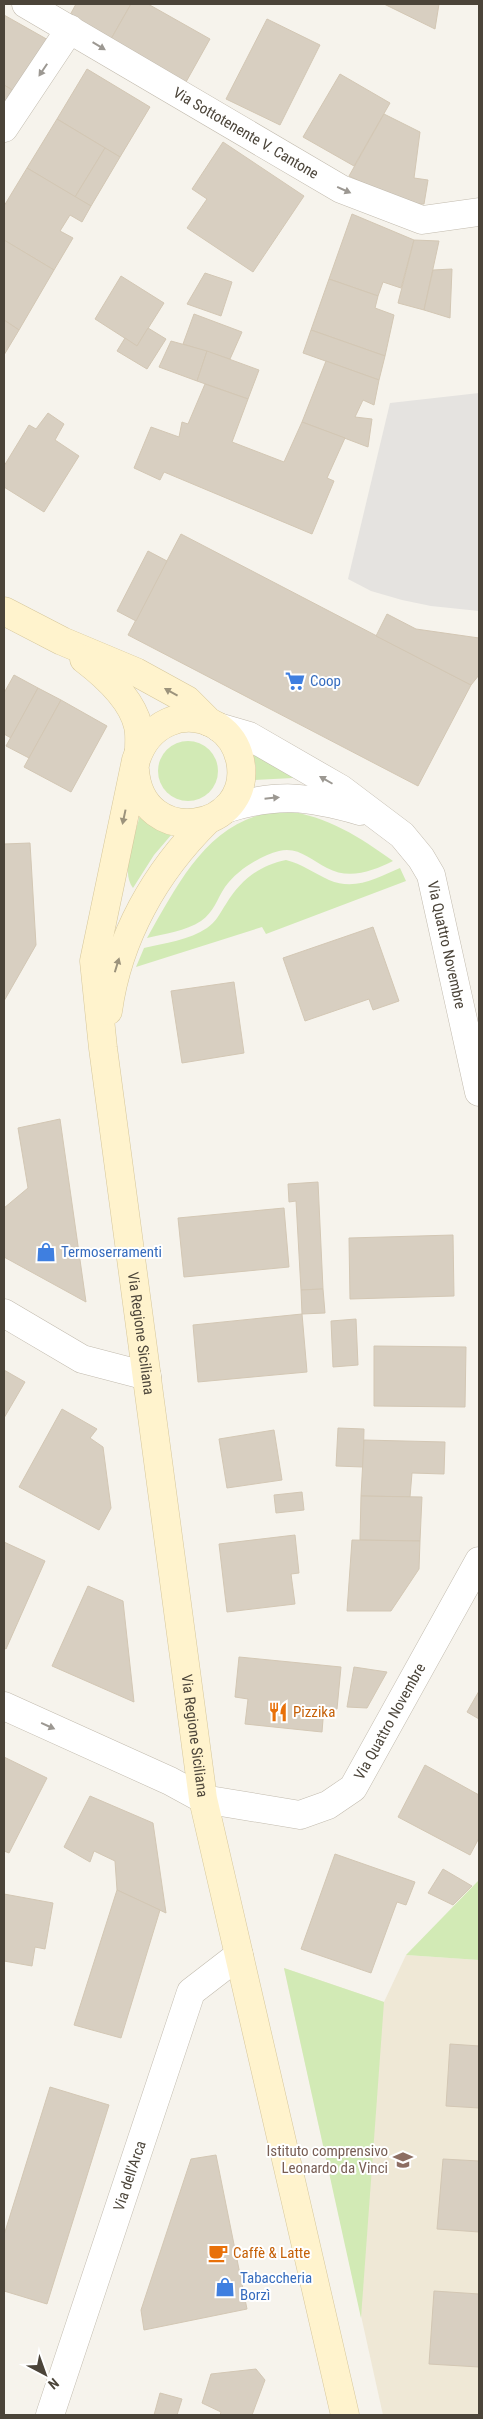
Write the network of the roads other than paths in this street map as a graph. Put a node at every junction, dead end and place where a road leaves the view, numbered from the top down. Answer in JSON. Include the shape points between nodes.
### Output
{"nodes":[{"id":1,"x":26,"y":4,"type":"edge"},
{"id":2,"x":70,"y":29,"type":"junction"},
{"id":3,"x":4,"y":128,"type":"edge"},
{"id":4,"x":479,"y":212,"type":"edge"},
{"id":5,"x":4,"y":611,"type":"edge"},
{"id":6,"x":62,"y":641,"type":"junction"},
{"id":7,"x":213,"y":724,"type":"junction"},
{"id":8,"x":137,"y":760,"type":"junction"},
{"id":9,"x":216,"y":815,"type":"junction"},
{"id":10,"x":380,"y":817,"type":"junction"},
{"id":11,"x":102,"y":1048,"type":"junction"},
{"id":12,"x":479,"y":1092,"type":"edge"},
{"id":13,"x":4,"y":1313,"type":"edge"},
{"id":14,"x":147,"y":1376,"type":"junction"},
{"id":15,"x":479,"y":1561,"type":"edge"},
{"id":16,"x":4,"y":1706,"type":"edge"},
{"id":17,"x":203,"y":1799,"type":"junction"},
{"id":18,"x":239,"y":1955,"type":"junction"},
{"id":19,"x":50,"y":2415,"type":"edge"},
{"id":20,"x":345,"y":2415,"type":"edge"}],
"edges":[{"from":1,"to":2,"type":"street","name":"Via Sottotenente V. Cantone"},
{"from":2,"to":3,"type":"street","one_way":true},
{"from":2,"to":4,"type":"street","name":"Via Sottotenente V. Cantone","one_way":true,"via":[[341,189],[422,220]]},
{"from":5,"to":6,"type":"main road"},
{"from":7,"to":6,"type":"main road","one_way":true,"via":[[187,700],[136,672]]},
{"from":6,"to":8,"type":"main road","via":[[102,672],[122,696],[138,726]]},
{"from":7,"to":8,"type":"main road","via":[[188,718],[168,721],[150,733]]},
{"from":7,"to":9,"type":"main road","via":[[233,742],[241,772],[237,792]]},
{"from":10,"to":7,"type":"street","name":"Via Quattro Novembre","one_way":true,"via":[[341,789],[249,736]]},
{"from":8,"to":9,"type":"main road","via":[[140,795],[158,814],[187,824]]},
{"from":8,"to":11,"type":"main road","one_way":true,"via":[[94,962]]},
{"from":9,"to":10,"type":"street","one_way":true,"via":[[252,801],[277,797],[327,802]]},
{"from":11,"to":9,"type":"main road","one_way":true,"via":[[111,986],[125,939],[144,903],[184,844]]},
{"from":10,"to":12,"type":"street","name":"Via Quattro Novembre","via":[[402,835],[431,875]]},
{"from":11,"to":14,"type":"main road","name":"Via Regione Siciliana"},
{"from":13,"to":14,"type":"street","via":[[82,1359]]},
{"from":14,"to":17,"type":"main road","name":"Via Regione Siciliana"},
{"from":15,"to":17,"type":"street","name":"Via Quattro Novembre","via":[[353,1788],[328,1805],[300,1814]]},
{"from":16,"to":17,"type":"street","name":"Via Quattro Novembre","one_way":true,"via":[[170,1780]]},
{"from":17,"to":18,"type":"main road","name":"Via Regione Siciliana"},
{"from":18,"to":19,"type":"street","name":"Via dell'Arca","via":[[191,1992]]},
{"from":18,"to":20,"type":"main road","name":"Via Regione Siciliana"}]}
